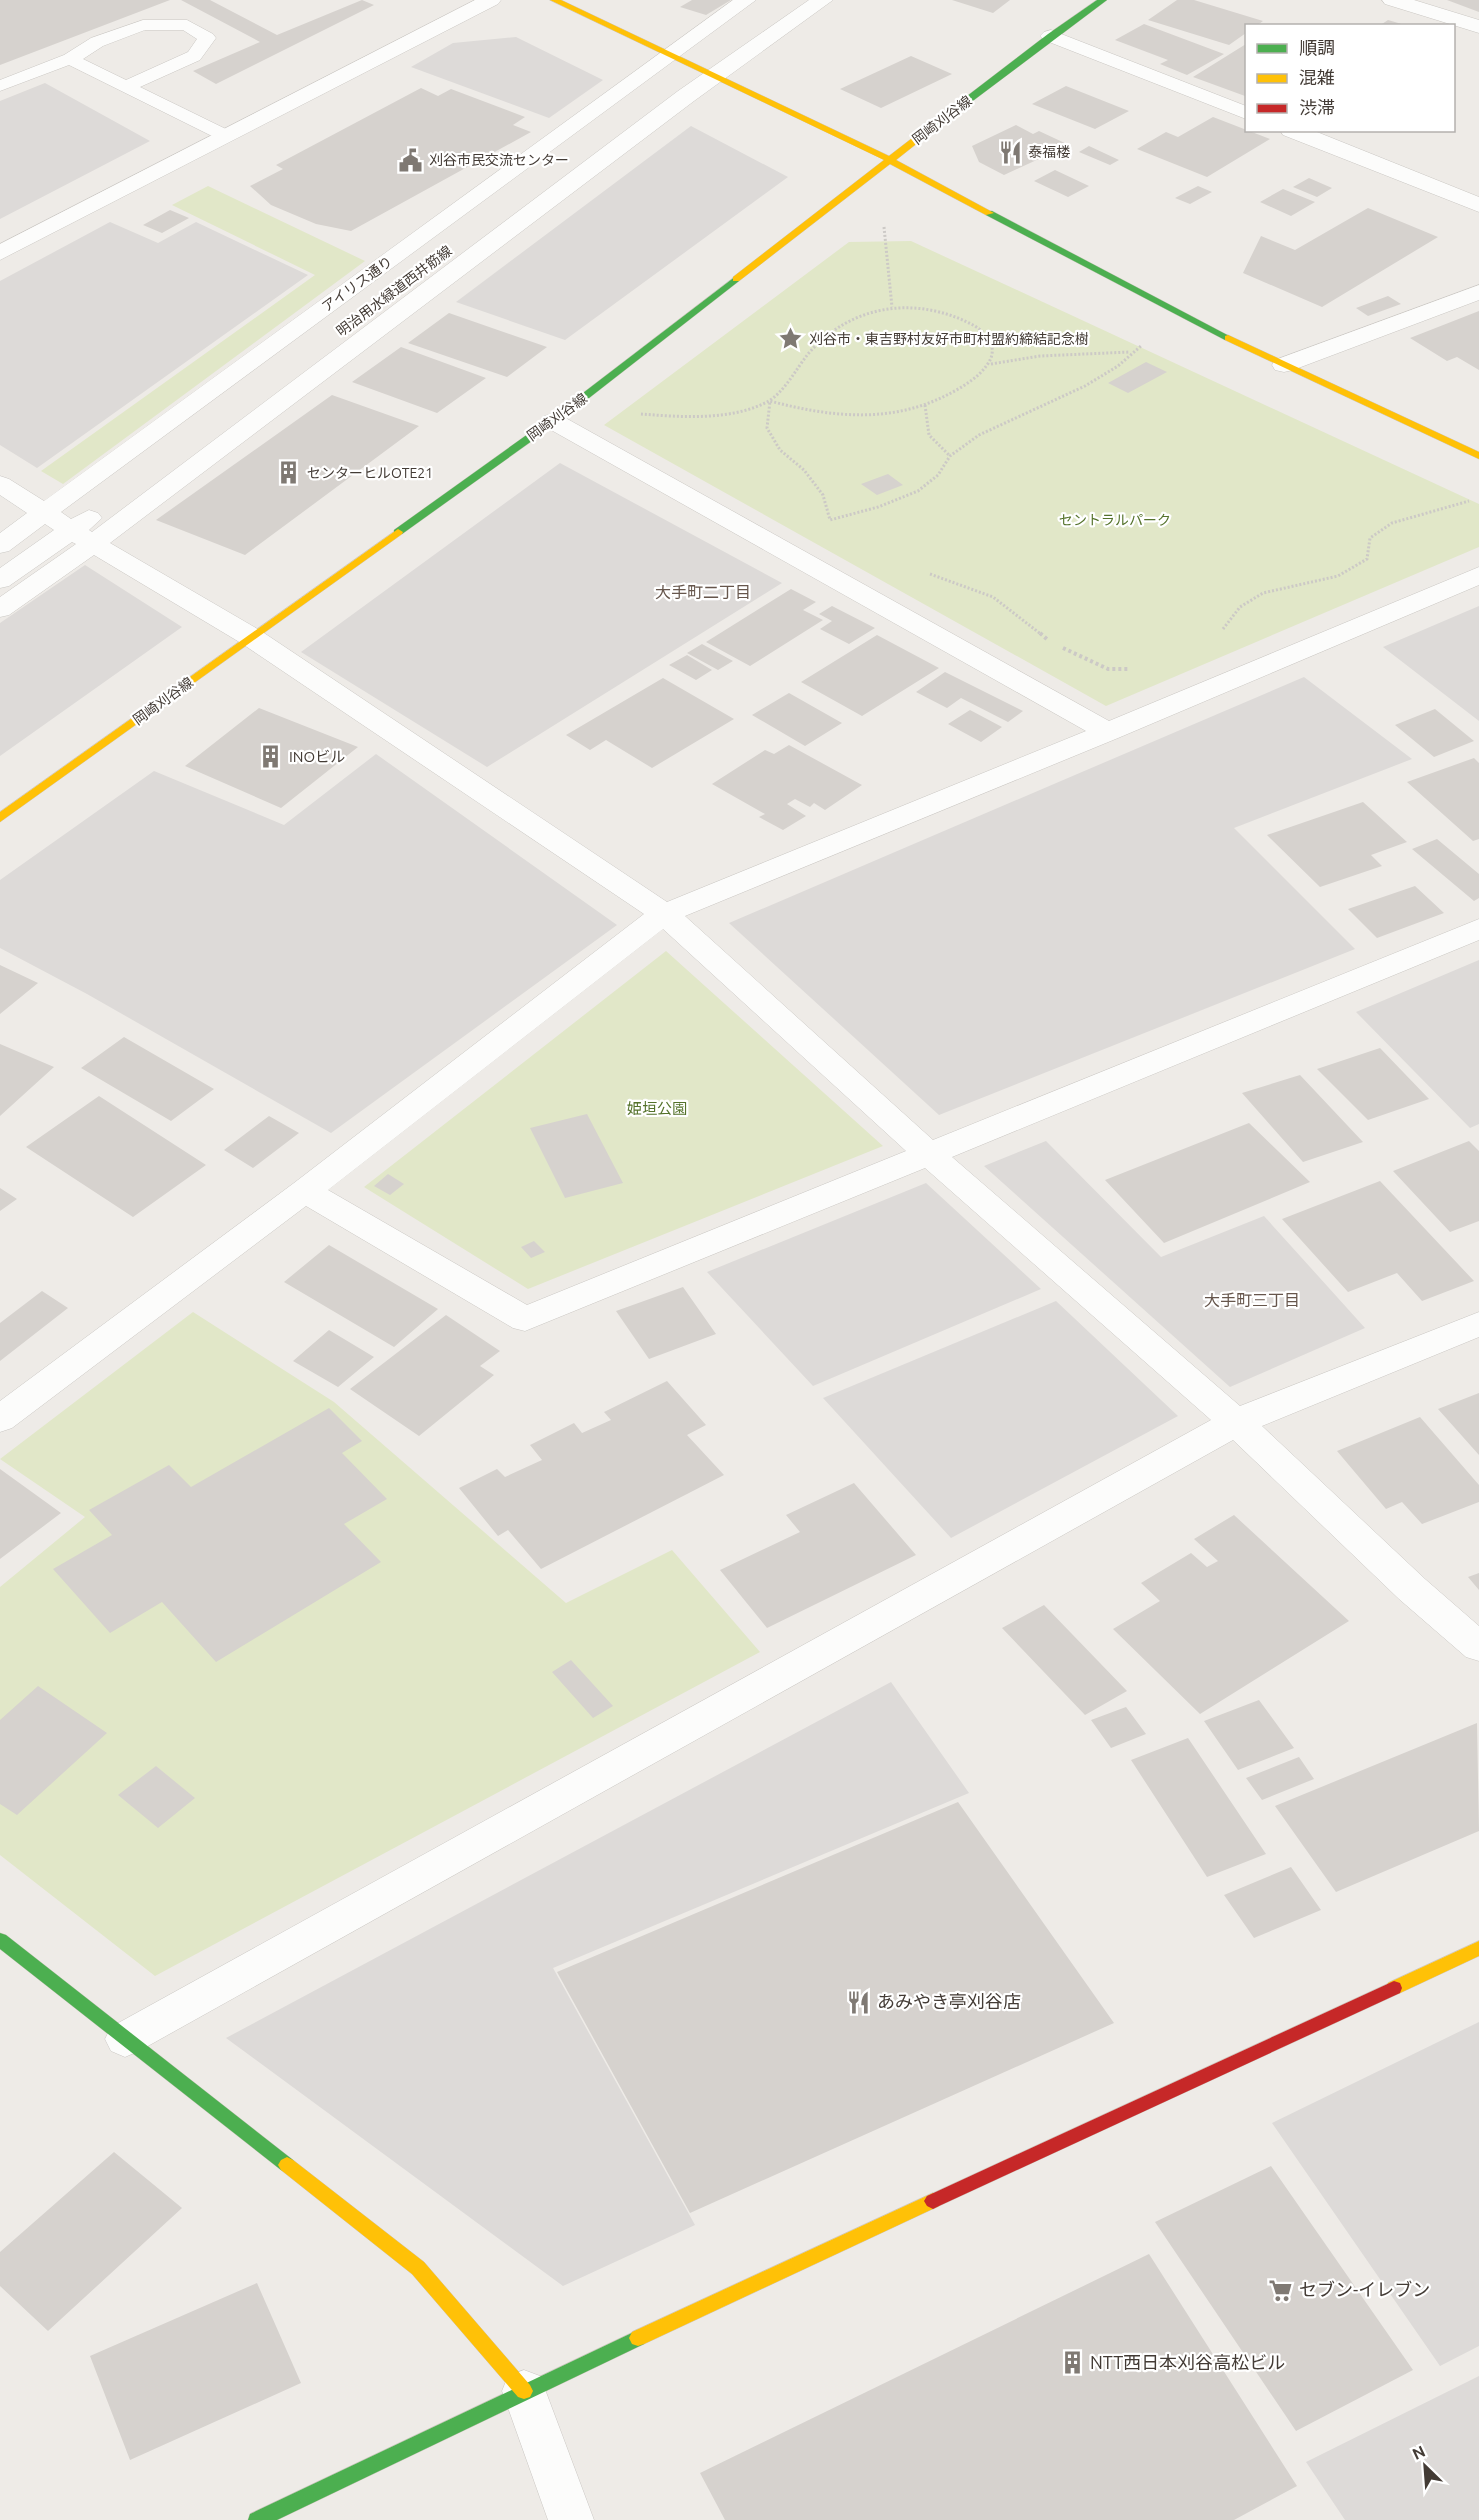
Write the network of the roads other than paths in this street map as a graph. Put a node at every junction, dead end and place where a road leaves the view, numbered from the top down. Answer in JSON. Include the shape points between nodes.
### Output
{"nodes":[{"id":1,"x":491,"y":0,"type":"edge"},
{"id":2,"x":554,"y":0,"type":"edge"},
{"id":3,"x":746,"y":0,"type":"edge"},
{"id":4,"x":787,"y":0,"type":"edge"},
{"id":5,"x":823,"y":0,"type":"edge"},
{"id":6,"x":1103,"y":0,"type":"edge"},
{"id":7,"x":1399,"y":1,"type":"edge"},
{"id":8,"x":1479,"y":27,"type":"edge"},
{"id":9,"x":1051,"y":36,"type":"junction"},
{"id":10,"x":670,"y":54,"type":"junction"},
{"id":11,"x":70,"y":59,"type":"junction"},
{"id":12,"x":706,"y":72,"type":"junction"},
{"id":13,"x":0,"y":87,"type":"edge"},
{"id":14,"x":125,"y":87,"type":"junction"},
{"id":15,"x":1245,"y":113,"type":"edge"},
{"id":16,"x":1295,"y":132,"type":"edge"},
{"id":17,"x":225,"y":136,"type":"junction"},
{"id":18,"x":889,"y":160,"type":"junction"},
{"id":19,"x":1479,"y":205,"type":"edge"},
{"id":20,"x":0,"y":253,"type":"edge"},
{"id":21,"x":1479,"y":292,"type":"edge"},
{"id":22,"x":1284,"y":365,"type":"junction"},
{"id":23,"x":553,"y":421,"type":"junction"},
{"id":24,"x":178,"y":451,"type":"dead end"},
{"id":25,"x":1479,"y":456,"type":"edge"},
{"id":26,"x":0,"y":484,"type":"edge"},
{"id":27,"x":111,"y":501,"type":"dead end"},
{"id":28,"x":46,"y":514,"type":"junction"},
{"id":29,"x":83,"y":537,"type":"junction"},
{"id":30,"x":0,"y":545,"type":"edge"},
{"id":31,"x":1479,"y":575,"type":"edge"},
{"id":32,"x":0,"y":580,"type":"edge"},
{"id":33,"x":0,"y":609,"type":"edge"},
{"id":34,"x":251,"y":637,"type":"junction"},
{"id":35,"x":1108,"y":732,"type":"junction"},
{"id":36,"x":0,"y":818,"type":"edge"},
{"id":37,"x":664,"y":914,"type":"junction"},
{"id":38,"x":1479,"y":929,"type":"edge"},
{"id":39,"x":928,"y":1153,"type":"junction"},
{"id":40,"x":305,"y":1191,"type":"junction"},
{"id":41,"x":1479,"y":1324,"type":"edge"},
{"id":42,"x":0,"y":1419,"type":"edge"},
{"id":43,"x":1236,"y":1422,"type":"junction"},
{"id":44,"x":1479,"y":1647,"type":"edge"},
{"id":45,"x":0,"y":1940,"type":"edge"},
{"id":46,"x":1479,"y":1948,"type":"edge"},
{"id":47,"x":125,"y":2040,"type":"junction"},
{"id":48,"x":524,"y":2391,"type":"junction"},
{"id":49,"x":257,"y":2520,"type":"edge"},
{"id":50,"x":571,"y":2520,"type":"edge"}],
"edges":[{"from":1,"to":17,"type":"street"},
{"from":2,"to":10,"type":"street"},
{"from":3,"to":10,"type":"street","name":"アイリス通り"},
{"from":4,"to":12,"type":"street","name":"明治用水緑道西井筋線"},
{"from":5,"to":12,"type":"street"},
{"from":6,"to":9,"type":"street","name":"岡崎刈谷線"},
{"from":7,"to":8,"type":"street"},
{"from":9,"to":15,"type":"street"},
{"from":9,"to":18,"type":"street","name":"岡崎刈谷線"},
{"from":10,"to":12,"type":"street"},
{"from":10,"to":28,"type":"street","name":"アイリス通り"},
{"from":11,"to":13,"type":"lane"},
{"from":11,"to":14,"type":"lane"},
{"from":11,"to":14,"type":"lane","via":[[97,42],[143,25],[187,25],[207,38],[194,56]]},
{"from":12,"to":18,"type":"street"},
{"from":12,"to":24,"type":"street","name":"明治用水緑道西井筋線"},
{"from":12,"to":29,"type":"street","via":[[686,96]]},
{"from":14,"to":17,"type":"lane"},
{"from":16,"to":19,"type":"street"},
{"from":17,"to":20,"type":"street"},
{"from":18,"to":22,"type":"street","via":[[1188,319]]},
{"from":18,"to":23,"type":"street","name":"岡崎刈谷線"},
{"from":21,"to":22,"type":"street"},
{"from":22,"to":25,"type":"street"},
{"from":23,"to":34,"type":"street","name":"岡崎刈谷線"},
{"from":23,"to":35,"type":"street"},
{"from":26,"to":28,"type":"street"},
{"from":27,"to":29,"type":"street"},
{"from":28,"to":29,"type":"street"},
{"from":28,"to":30,"type":"street","name":"アイリス通り"},
{"from":29,"to":32,"type":"street"},
{"from":29,"to":33,"type":"street"},
{"from":29,"to":34,"type":"street"},
{"from":31,"to":35,"type":"street"},
{"from":34,"to":36,"type":"street","name":"岡崎刈谷線"},
{"from":34,"to":37,"type":"street"},
{"from":35,"to":37,"type":"street"},
{"from":37,"to":39,"type":"street"},
{"from":37,"to":40,"type":"street"},
{"from":38,"to":39,"type":"street"},
{"from":39,"to":40,"type":"street","via":[[525,1319]]},
{"from":39,"to":43,"type":"street"},
{"from":40,"to":42,"type":"street"},
{"from":41,"to":43,"type":"street"},
{"from":43,"to":44,"type":"street"},
{"from":43,"to":47,"type":"street"},
{"from":45,"to":47,"type":"street"},
{"from":46,"to":48,"type":"street"},
{"from":47,"to":48,"type":"street","via":[[418,2268]]},
{"from":48,"to":49,"type":"street"},
{"from":48,"to":50,"type":"street"}]}
